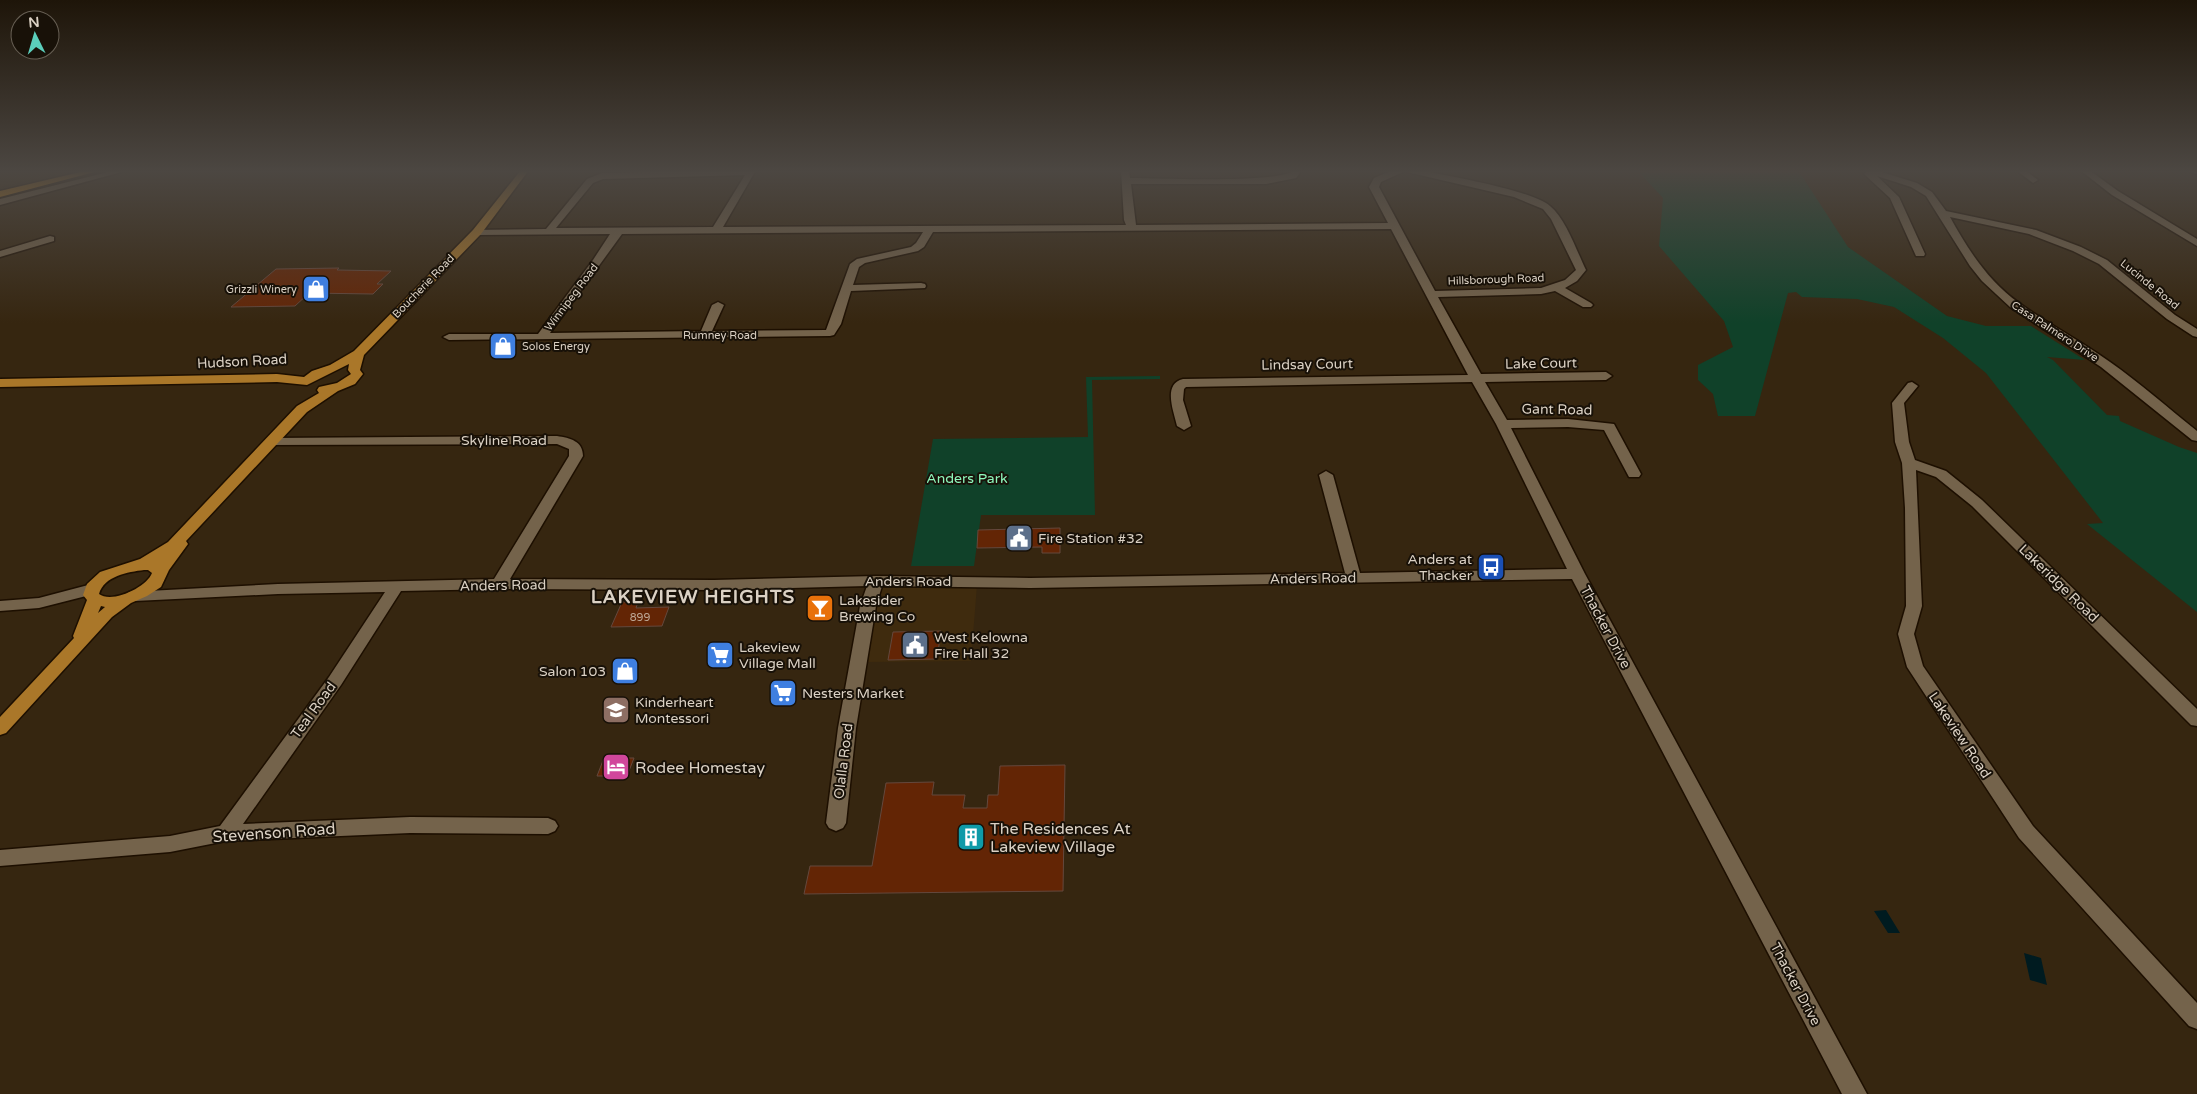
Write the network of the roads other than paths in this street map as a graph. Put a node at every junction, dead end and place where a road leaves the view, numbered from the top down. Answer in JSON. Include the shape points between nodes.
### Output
{"nodes":[{"id":1,"x":485,"y":221,"type":"edge"},
{"id":2,"x":557,"y":221,"type":"edge"},
{"id":3,"x":722,"y":221,"type":"edge"},
{"id":4,"x":1129,"y":221,"type":"edge"},
{"id":5,"x":1391,"y":221,"type":"edge"},
{"id":6,"x":1557,"y":221,"type":"edge"},
{"id":7,"x":1905,"y":221,"type":"edge"},
{"id":8,"x":1948,"y":221,"type":"edge"},
{"id":9,"x":1981,"y":221,"type":"edge"},
{"id":10,"x":2161,"y":221,"type":"edge"},
{"id":11,"x":1394,"y":226,"type":"junction"},
{"id":12,"x":931,"y":228,"type":"junction"},
{"id":13,"x":1132,"y":228,"type":"junction"},
{"id":14,"x":549,"y":231,"type":"junction"},
{"id":15,"x":619,"y":231,"type":"junction"},
{"id":16,"x":716,"y":231,"type":"junction"},
{"id":17,"x":477,"y":232,"type":"junction"},
{"id":18,"x":50,"y":239,"type":"dead end"},
{"id":19,"x":2197,"y":243,"type":"edge"},
{"id":20,"x":0,"y":254,"type":"edge"},
{"id":21,"x":1920,"y":254,"type":"dead end"},
{"id":22,"x":921,"y":286,"type":"dead end"},
{"id":23,"x":847,"y":288,"type":"junction"},
{"id":24,"x":1557,"y":288,"type":"junction"},
{"id":25,"x":1431,"y":294,"type":"junction"},
{"id":26,"x":718,"y":305,"type":"dead end"},
{"id":27,"x":1587,"y":305,"type":"dead end"},
{"id":28,"x":2197,"y":334,"type":"edge"},
{"id":29,"x":705,"y":335,"type":"junction"},
{"id":30,"x":449,"y":336,"type":"dead end"},
{"id":31,"x":541,"y":337,"type":"junction"},
{"id":32,"x":358,"y":354,"type":"junction"},
{"id":33,"x":329,"y":370,"type":"junction"},
{"id":34,"x":354,"y":370,"type":"junction"},
{"id":35,"x":1606,"y":376,"type":"dead end"},
{"id":36,"x":1477,"y":379,"type":"junction"},
{"id":37,"x":161,"y":380,"type":"junction"},
{"id":38,"x":0,"y":383,"type":"edge"},
{"id":39,"x":308,"y":385,"type":"junction"},
{"id":40,"x":1912,"y":386,"type":"dead end"},
{"id":41,"x":333,"y":389,"type":"junction"},
{"id":42,"x":302,"y":410,"type":"junction"},
{"id":43,"x":1504,"y":424,"type":"junction"},
{"id":44,"x":1184,"y":426,"type":"dead end"},
{"id":45,"x":2197,"y":437,"type":"edge"},
{"id":46,"x":272,"y":442,"type":"junction"},
{"id":47,"x":1909,"y":463,"type":"junction"},
{"id":48,"x":1634,"y":474,"type":"dead end"},
{"id":49,"x":1326,"y":475,"type":"dead end"},
{"id":50,"x":193,"y":526,"type":"junction"},
{"id":51,"x":133,"y":566,"type":"junction"},
{"id":52,"x":160,"y":574,"type":"junction"},
{"id":53,"x":1577,"y":574,"type":"junction"},
{"id":54,"x":1354,"y":578,"type":"junction"},
{"id":55,"x":876,"y":581,"type":"junction"},
{"id":56,"x":500,"y":584,"type":"junction"},
{"id":57,"x":398,"y":586,"type":"junction"},
{"id":58,"x":238,"y":591,"type":"junction"},
{"id":59,"x":93,"y":595,"type":"junction"},
{"id":60,"x":132,"y":597,"type":"junction"},
{"id":61,"x":0,"y":606,"type":"edge"},
{"id":62,"x":79,"y":642,"type":"junction"},
{"id":63,"x":2197,"y":720,"type":"edge"},
{"id":64,"x":0,"y":728,"type":"edge"},
{"id":65,"x":836,"y":823,"type":"dead end"},
{"id":66,"x":548,"y":826,"type":"dead end"},
{"id":67,"x":226,"y":832,"type":"junction"},
{"id":68,"x":0,"y":858,"type":"edge"},
{"id":69,"x":2197,"y":1019,"type":"edge"},
{"id":70,"x":1855,"y":1094,"type":"edge"}],
"edges":[{"from":1,"to":17,"type":"main road","name":"Boucherie Road"},
{"from":2,"to":14,"type":"street"},
{"from":3,"to":16,"type":"street"},
{"from":4,"to":13,"type":"street"},
{"from":5,"to":11,"type":"street","name":"Thacker Drive"},
{"from":6,"to":24,"type":"street","name":"Hillsborough Road","via":[[1581,270],[1576,277]]},
{"from":7,"to":21,"type":"street"},
{"from":8,"to":45,"type":"street","name":"Casa Palmero Drive","via":[[1974,264],[2014,305],[2105,364]]},
{"from":9,"to":28,"type":"street","name":"Lucinde Road","via":[[2032,232],[2103,262]]},
{"from":10,"to":19,"type":"street"},
{"from":11,"to":13,"type":"street"},
{"from":11,"to":25,"type":"street","name":"Thacker Drive"},
{"from":12,"to":13,"type":"street"},
{"from":12,"to":16,"type":"street"},
{"from":12,"to":23,"type":"street","name":"Rumney Road","via":[[920,246],[914,249],[860,261],[854,266]]},
{"from":14,"to":15,"type":"street"},
{"from":14,"to":17,"type":"street"},
{"from":15,"to":16,"type":"street"},
{"from":15,"to":31,"type":"street","name":"Winnipeg Road","via":[[610,239],[598,261]]},
{"from":17,"to":32,"type":"main road","name":"Boucherie Road"},
{"from":18,"to":20,"type":"street"},
{"from":22,"to":23,"type":"street"},
{"from":23,"to":29,"type":"street","name":"Rumney Road","via":[[830,333]]},
{"from":24,"to":25,"type":"street","name":"Hillsborough Road"},
{"from":24,"to":27,"type":"street"},
{"from":25,"to":36,"type":"street","name":"Thacker Drive"},
{"from":26,"to":29,"type":"street"},
{"from":29,"to":31,"type":"street","name":"Rumney Road"},
{"from":30,"to":31,"type":"street","name":"Rumney Road"},
{"from":32,"to":33,"type":"main road","name":"Boucherie Road"},
{"from":32,"to":34,"type":"main road"},
{"from":33,"to":34,"type":"main road","name":"Hudson Road"},
{"from":33,"to":37,"type":"main road","name":"Hudson Road"},
{"from":33,"to":39,"type":"main road","name":"Boucherie Road"},
{"from":34,"to":41,"type":"main road","via":[[357,374],[353,380]]},
{"from":35,"to":36,"type":"street","name":"Lake Court"},
{"from":36,"to":43,"type":"street","name":"Thacker Drive"},
{"from":36,"to":44,"type":"street","name":"Lindsay Court","via":[[1362,378],[1184,383],[1178,388],[1177,400]]},
{"from":37,"to":38,"type":"main road","name":"Hudson Road"},
{"from":37,"to":39,"type":"main road","name":"Hudson Road","via":[[277,378]]},
{"from":39,"to":41,"type":"main road","via":[[319,391]]},
{"from":39,"to":42,"type":"main road"},
{"from":40,"to":47,"type":"street","name":"Lakeview Road","via":[[1898,402],[1902,442]]},
{"from":41,"to":42,"type":"main road"},
{"from":42,"to":46,"type":"main road"},
{"from":43,"to":48,"type":"street","name":"Gant Road","via":[[1609,427]]},
{"from":43,"to":53,"type":"street","name":"Thacker Drive"},
{"from":46,"to":50,"type":"main road"},
{"from":46,"to":56,"type":"street","name":"Skyline Road","via":[[557,440],[573,445],[576,456]]},
{"from":47,"to":63,"type":"street","name":"Lakeridge Road","via":[[1941,474],[1964,492]]},
{"from":47,"to":69,"type":"street","name":"Lakeview Road","via":[[1914,606],[1906,634],[1915,667],[2026,832]]},
{"from":49,"to":54,"type":"street"},
{"from":50,"to":51,"type":"main road","via":[[163,552]]},
{"from":50,"to":52,"type":"main road"},
{"from":51,"to":52,"type":"main road","via":[[152,565]]},
{"from":51,"to":59,"type":"main road","via":[[108,575]]},
{"from":52,"to":58,"type":"street","name":"Anders Road","via":[[174,585]]},
{"from":52,"to":60,"type":"main road","via":[[151,587]]},
{"from":53,"to":54,"type":"street","name":"Anders Road"},
{"from":53,"to":70,"type":"street","name":"Thacker Drive"},
{"from":54,"to":55,"type":"street","name":"Anders Road","via":[[1030,583]]},
{"from":55,"to":56,"type":"street","name":"Anders Road"},
{"from":55,"to":65,"type":"street","name":"Olalla Road","via":[[868,606],[847,728]]},
{"from":56,"to":57,"type":"street","name":"Anders Road"},
{"from":57,"to":58,"type":"street","name":"Anders Road"},
{"from":57,"to":67,"type":"street","name":"Teal Road","via":[[335,681]]},
{"from":58,"to":60,"type":"street","name":"Anders Road"},
{"from":59,"to":60,"type":"main road","via":[[113,602]]},
{"from":59,"to":61,"type":"street"},
{"from":59,"to":62,"type":"main road"},
{"from":60,"to":62,"type":"main road","via":[[112,610]]},
{"from":62,"to":64,"type":"main road"},
{"from":66,"to":67,"type":"street","name":"Stevenson Road","via":[[410,825]]},
{"from":67,"to":68,"type":"street","name":"Stevenson Road","via":[[152,846]]}]}
